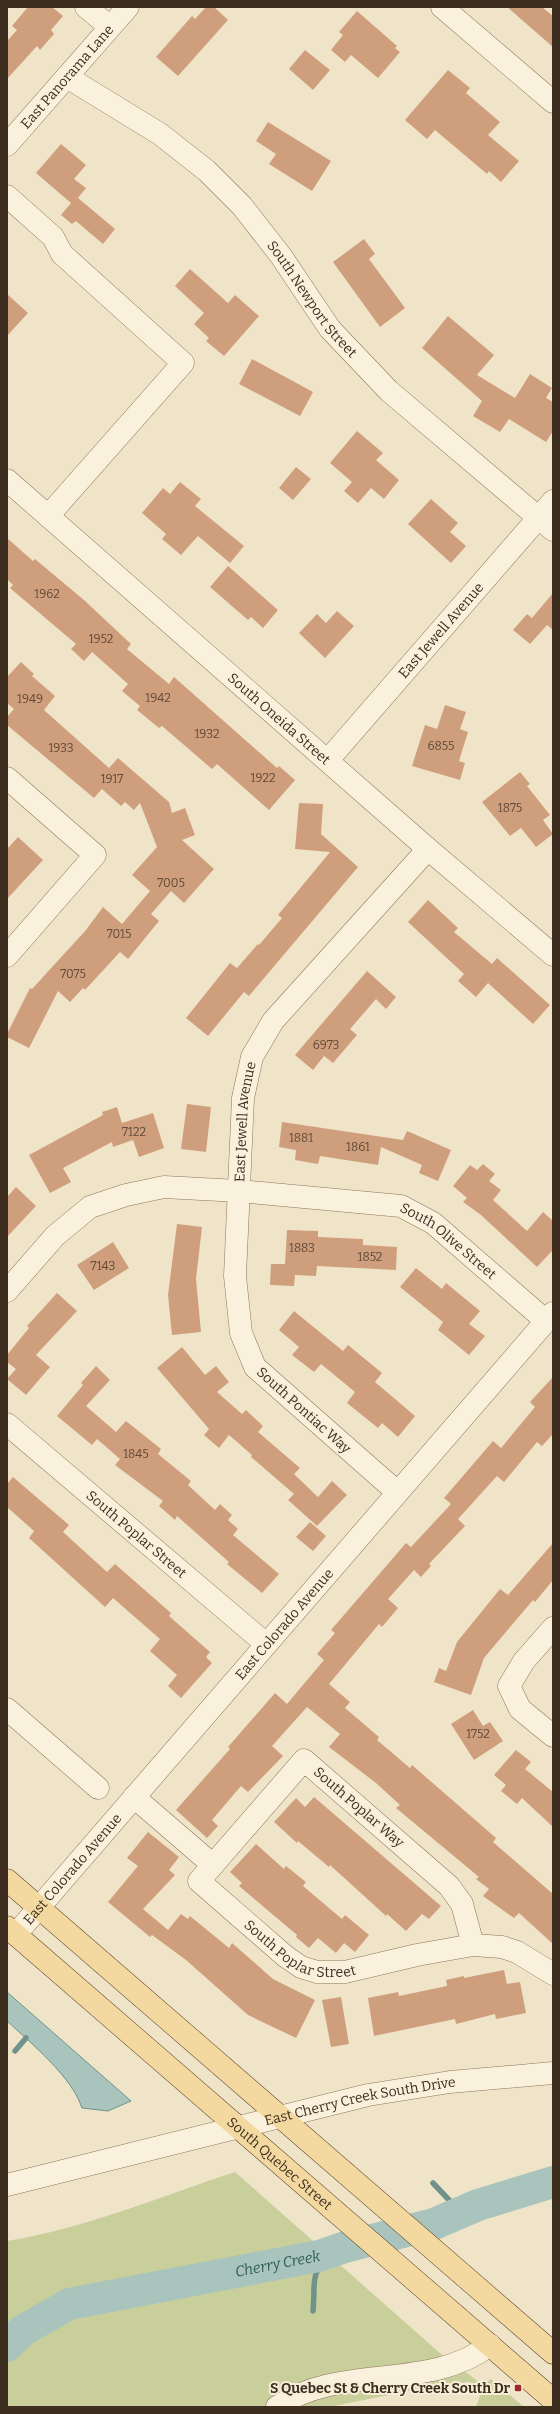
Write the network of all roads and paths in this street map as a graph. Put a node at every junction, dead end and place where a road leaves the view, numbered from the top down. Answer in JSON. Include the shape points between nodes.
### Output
{"nodes":[{"id":1,"x":86,"y":7,"type":"edge"},
{"id":2,"x":128,"y":7,"type":"edge"},
{"id":3,"x":442,"y":7,"type":"edge"},
{"id":4,"x":110,"y":27,"type":"junction"},
{"id":5,"x":67,"y":77,"type":"junction"},
{"id":6,"x":553,"y":102,"type":"edge"},
{"id":7,"x":7,"y":145,"type":"edge"},
{"id":8,"x":7,"y":196,"type":"edge"},
{"id":9,"x":7,"y":480,"type":"edge"},
{"id":10,"x":553,"y":501,"type":"edge"},
{"id":11,"x":48,"y":516,"type":"junction"},
{"id":12,"x":546,"y":524,"type":"edge"},
{"id":13,"x":328,"y":760,"type":"junction"},
{"id":14,"x":7,"y":778,"type":"edge"},
{"id":15,"x":428,"y":849,"type":"junction"},
{"id":16,"x":553,"y":955,"type":"edge"},
{"id":17,"x":7,"y":956,"type":"edge"},
{"id":18,"x":239,"y":1190,"type":"junction"},
{"id":19,"x":7,"y":1291,"type":"edge"},
{"id":20,"x":549,"y":1317,"type":"edge"},
{"id":21,"x":7,"y":1424,"type":"edge"},
{"id":22,"x":397,"y":1492,"type":"junction"},
{"id":23,"x":553,"y":1628,"type":"edge"},
{"id":24,"x":266,"y":1644,"type":"junction"},
{"id":25,"x":7,"y":1709,"type":"edge"},
{"id":26,"x":553,"y":1736,"type":"edge"},
{"id":27,"x":125,"y":1803,"type":"junction"},
{"id":28,"x":213,"y":1865,"type":"junction"},
{"id":29,"x":7,"y":1880,"type":"edge"},
{"id":30,"x":199,"y":1881,"type":"joint"},
{"id":31,"x":39,"y":1908,"type":"junction"},
{"id":32,"x":11,"y":1930,"type":"edge"},
{"id":33,"x":473,"y":1945,"type":"junction"},
{"id":34,"x":552,"y":1979,"type":"edge"},
{"id":35,"x":553,"y":2073,"type":"edge"},
{"id":36,"x":280,"y":2116,"type":"junction"},
{"id":37,"x":239,"y":2128,"type":"junction"},
{"id":38,"x":7,"y":2185,"type":"edge"},
{"id":39,"x":490,"y":2345,"type":"junction"},
{"id":40,"x":553,"y":2352,"type":"edge"},
{"id":41,"x":553,"y":2400,"type":"edge"},
{"id":42,"x":276,"y":2407,"type":"edge"}],
"edges":[{"from":1,"to":4,"type":"street"},
{"from":2,"to":4,"type":"street","name":"East Panorama Lane"},
{"from":3,"to":6,"type":"street"},
{"from":4,"to":5,"type":"street","name":"East Panorama Lane"},
{"from":5,"to":7,"type":"street","name":"East Panorama Lane"},
{"from":5,"to":12,"type":"street","name":"South Newport Street","via":[[160,134],[207,171],[242,206],[281,256],[330,330],[389,391]]},
{"from":8,"to":11,"type":"street","via":[[53,237],[62,254],[183,363]]},
{"from":9,"to":11,"type":"street","name":"South Oneida Street"},
{"from":10,"to":12,"type":"street","name":"East Jewell Avenue"},
{"from":11,"to":13,"type":"street","name":"South Oneida Street"},
{"from":12,"to":13,"type":"street","name":"East Jewell Avenue"},
{"from":13,"to":15,"type":"street","name":"South Oneida Street"},
{"from":14,"to":17,"type":"street","via":[[95,855]]},
{"from":15,"to":16,"type":"street","name":"South Oneida Street"},
{"from":15,"to":18,"type":"street","name":"East Jewell Avenue","via":[[274,1021],[252,1057],[242,1098]]},
{"from":18,"to":19,"type":"street","name":"East Jewell Avenue","via":[[164,1187],[126,1195],[90,1207],[55,1236]]},
{"from":18,"to":20,"type":"street","name":"South Olive Street","via":[[402,1206],[433,1223]]},
{"from":18,"to":22,"type":"street","name":"South Pontiac Way","via":[[235,1276],[241,1333],[255,1367]]},
{"from":20,"to":22,"type":"street","name":"East Colorado Avenue"},
{"from":21,"to":24,"type":"street","name":"South Poplar Street"},
{"from":22,"to":24,"type":"street","name":"East Colorado Avenue"},
{"from":23,"to":26,"type":"street","via":[[524,1661],[509,1686],[520,1709]]},
{"from":24,"to":27,"type":"street","name":"East Colorado Avenue"},
{"from":25,"to":27,"type":"street","via":[[98,1788],[99,1797],[109,1805]]},
{"from":27,"to":28,"type":"street"},
{"from":27,"to":31,"type":"street","name":"East Colorado Avenue"},
{"from":28,"to":30,"type":"street","name":"South Poplar Way"},
{"from":28,"to":33,"type":"street","name":"South Poplar Way","via":[[304,1760],[452,1890],[464,1910]]},
{"from":29,"to":31,"type":"main road"},
{"from":30,"to":33,"type":"street","name":"South Poplar Street","via":[[278,1950],[308,1970],[339,1973]]},
{"from":31,"to":32,"type":"street","name":"East Colorado Avenue"},
{"from":31,"to":36,"type":"main road"},
{"from":32,"to":37,"type":"main road","name":"South Quebec Street"},
{"from":33,"to":34,"type":"street","via":[[513,1950],[539,1963]]},
{"from":35,"to":36,"type":"street","name":"East Cherry Creek South Drive","via":[[488,2078],[368,2095]]},
{"from":36,"to":37,"type":"street","name":"East Cherry Creek South Drive"},
{"from":36,"to":40,"type":"main road"},
{"from":37,"to":38,"type":"street","name":"East Cherry Creek South Drive"},
{"from":37,"to":39,"type":"main road","name":"South Quebec Street"},
{"from":39,"to":41,"type":"main road","name":"South Quebec Street"},
{"from":39,"to":42,"type":"street","via":[[478,2355],[450,2366],[319,2388],[294,2396]]}]}
